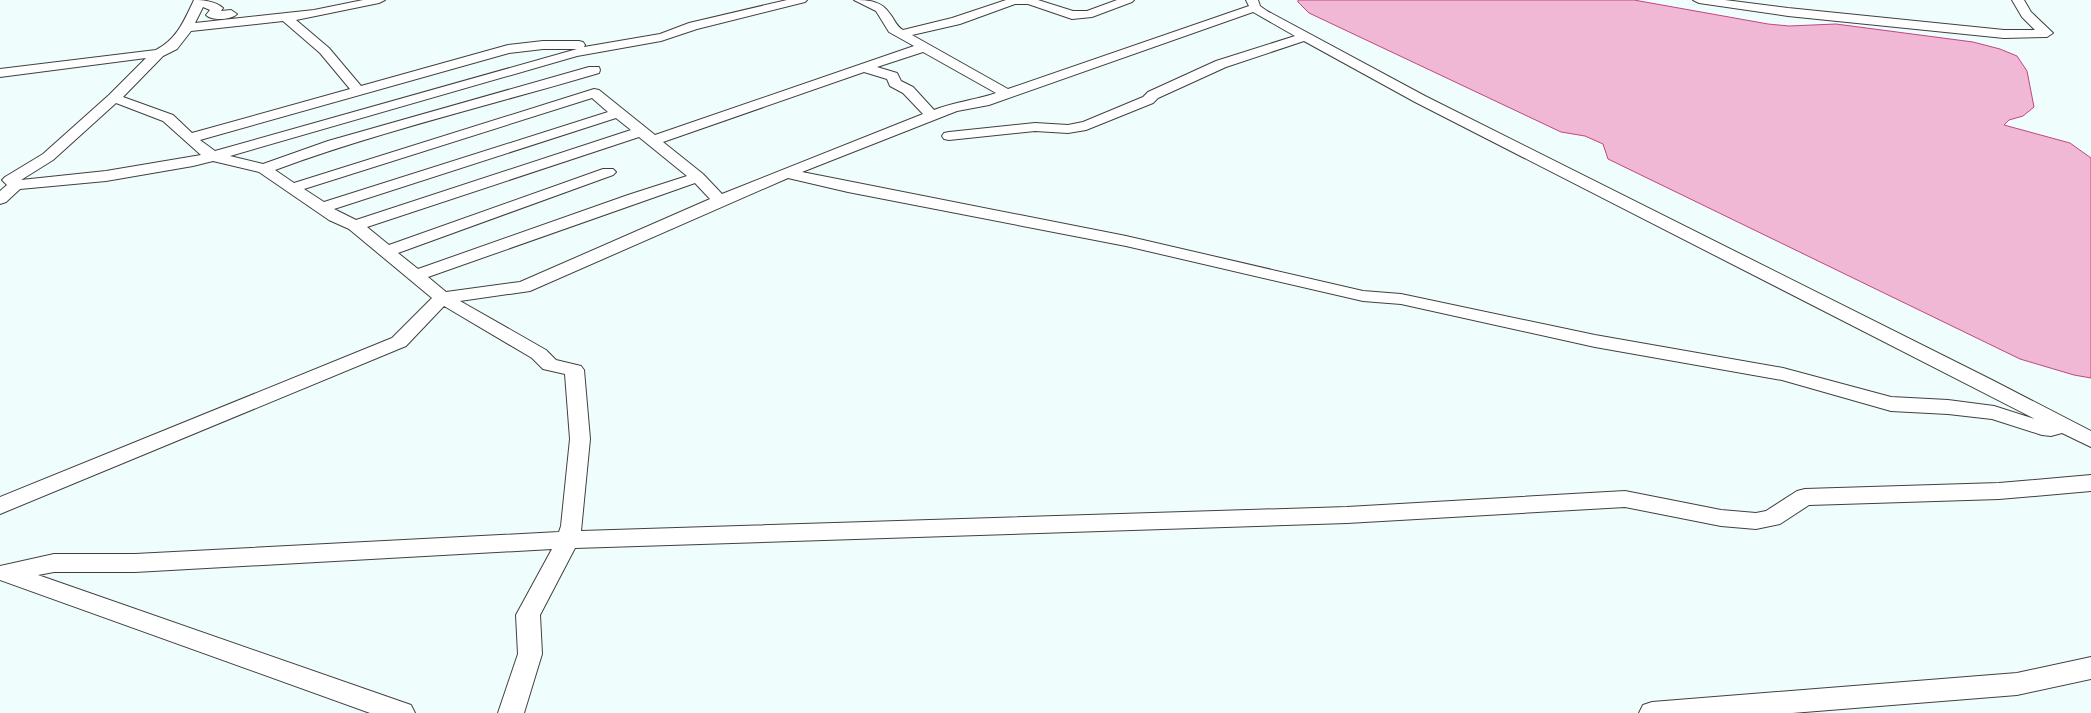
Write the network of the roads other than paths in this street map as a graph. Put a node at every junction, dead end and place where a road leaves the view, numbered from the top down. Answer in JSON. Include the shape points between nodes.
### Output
{"nodes":[{"id":1,"x":224,"y":0,"type":"edge"},
{"id":2,"x":379,"y":0,"type":"edge"},
{"id":3,"x":783,"y":0,"type":"edge"},
{"id":4,"x":801,"y":0,"type":"edge"},
{"id":5,"x":860,"y":0,"type":"edge"},
{"id":6,"x":1128,"y":0,"type":"edge"},
{"id":7,"x":1700,"y":0,"type":"edge"},
{"id":8,"x":2018,"y":0,"type":"edge"},
{"id":9,"x":1023,"y":1,"type":"edge"},
{"id":10,"x":201,"y":3,"type":"edge"},
{"id":11,"x":362,"y":3,"type":"edge"},
{"id":12,"x":1254,"y":4,"type":"edge"},
{"id":13,"x":285,"y":17,"type":"junction"},
{"id":14,"x":253,"y":21,"type":"junction"},
{"id":15,"x":187,"y":28,"type":"junction"},
{"id":16,"x":900,"y":34,"type":"junction"},
{"id":17,"x":1305,"y":37,"type":"junction"},
{"id":18,"x":647,"y":42,"type":"junction"},
{"id":19,"x":605,"y":46,"type":"junction"},
{"id":20,"x":924,"y":47,"type":"junction"},
{"id":21,"x":159,"y":54,"type":"junction"},
{"id":22,"x":866,"y":68,"type":"junction"},
{"id":23,"x":594,"y":70,"type":"dead end"},
{"id":24,"x":0,"y":73,"type":"edge"},
{"id":25,"x":358,"y":90,"type":"junction"},
{"id":26,"x":1007,"y":94,"type":"junction"},
{"id":27,"x":114,"y":98,"type":"junction"},
{"id":28,"x":618,"y":113,"type":"junction"},
{"id":29,"x":932,"y":116,"type":"junction"},
{"id":30,"x":640,"y":132,"type":"junction"},
{"id":31,"x":949,"y":136,"type":"dead end"},
{"id":32,"x":190,"y":138,"type":"junction"},
{"id":33,"x":653,"y":141,"type":"junction"},
{"id":34,"x":215,"y":157,"type":"junction"},
{"id":35,"x":264,"y":169,"type":"junction"},
{"id":36,"x":608,"y":172,"type":"dead end"},
{"id":37,"x":788,"y":172,"type":"junction"},
{"id":38,"x":698,"y":177,"type":"junction"},
{"id":39,"x":9,"y":182,"type":"edge"},
{"id":40,"x":293,"y":188,"type":"junction"},
{"id":41,"x":0,"y":199,"type":"edge"},
{"id":42,"x":720,"y":201,"type":"junction"},
{"id":43,"x":322,"y":208,"type":"junction"},
{"id":44,"x":355,"y":226,"type":"junction"},
{"id":45,"x":386,"y":252,"type":"junction"},
{"id":46,"x":415,"y":276,"type":"junction"},
{"id":47,"x":442,"y":298,"type":"junction"},
{"id":48,"x":2065,"y":426,"type":"junction"},
{"id":49,"x":2091,"y":440,"type":"edge"},
{"id":50,"x":2091,"y":483,"type":"edge"},
{"id":51,"x":0,"y":506,"type":"edge"},
{"id":52,"x":567,"y":540,"type":"junction"},
{"id":53,"x":2,"y":573,"type":"edge"},
{"id":54,"x":2091,"y":668,"type":"edge"},
{"id":55,"x":402,"y":713,"type":"edge"},
{"id":56,"x":511,"y":713,"type":"edge"},
{"id":57,"x":1652,"y":713,"type":"edge"}],
"edges":[{"from":1,"to":10,"type":"street"},
{"from":2,"to":11,"type":"street"},
{"from":3,"to":18,"type":"street","via":[[690,17],[656,27],[642,35]]},
{"from":4,"to":18,"type":"street","via":[[693,26]]},
{"from":5,"to":16,"type":"street","via":[[883,12]]},
{"from":6,"to":9,"type":"street","via":[[1088,14],[1072,15]]},
{"from":7,"to":8,"type":"street","via":[[2004,34],[2046,33],[2032,22]]},
{"from":9,"to":16,"type":"street"},
{"from":10,"to":14,"type":"street","via":[[217,8],[212,15],[234,14]]},
{"from":10,"to":15,"type":"street"},
{"from":11,"to":13,"type":"street","via":[[323,13]]},
{"from":12,"to":17,"type":"street","via":[[1263,14]]},
{"from":12,"to":26,"type":"street"},
{"from":13,"to":14,"type":"street"},
{"from":13,"to":25,"type":"street","via":[[327,51]]},
{"from":14,"to":15,"type":"street"},
{"from":15,"to":21,"type":"street","via":[[173,46]]},
{"from":16,"to":20,"type":"street"},
{"from":17,"to":31,"type":"street","via":[[1201,72],[1148,100],[1086,126],[1068,129],[1035,127]]},
{"from":17,"to":48,"type":"street","via":[[1574,178]]},
{"from":18,"to":19,"type":"street"},
{"from":19,"to":25,"type":"street","via":[[543,45],[508,49]]},
{"from":19,"to":34,"type":"street"},
{"from":20,"to":22,"type":"street"},
{"from":20,"to":26,"type":"street"},
{"from":21,"to":24,"type":"street"},
{"from":21,"to":27,"type":"street"},
{"from":22,"to":29,"type":"street","via":[[892,76]]},
{"from":22,"to":33,"type":"street"},
{"from":23,"to":35,"type":"street","via":[[333,144]]},
{"from":25,"to":32,"type":"street"},
{"from":26,"to":29,"type":"street"},
{"from":27,"to":32,"type":"street","via":[[168,118]]},
{"from":27,"to":39,"type":"street","via":[[48,157]]},
{"from":28,"to":30,"type":"street"},
{"from":28,"to":40,"type":"street","via":[[594,93]]},
{"from":28,"to":43,"type":"street"},
{"from":29,"to":37,"type":"street"},
{"from":30,"to":33,"type":"street"},
{"from":30,"to":44,"type":"street"},
{"from":32,"to":34,"type":"street"},
{"from":33,"to":38,"type":"street"},
{"from":34,"to":35,"type":"street"},
{"from":34,"to":39,"type":"street","via":[[123,174]]},
{"from":35,"to":40,"type":"street"},
{"from":36,"to":45,"type":"street"},
{"from":37,"to":42,"type":"street"},
{"from":37,"to":48,"type":"street","via":[[848,187],[1126,241],[1363,296],[1400,299],[1595,341],[1783,374],[1891,404],[1994,413],[2042,428]]},
{"from":38,"to":42,"type":"street"},
{"from":38,"to":46,"type":"street"},
{"from":39,"to":41,"type":"street"},
{"from":40,"to":43,"type":"street"},
{"from":42,"to":47,"type":"street","via":[[524,287]]},
{"from":43,"to":44,"type":"street"},
{"from":44,"to":45,"type":"street"},
{"from":45,"to":46,"type":"street"},
{"from":46,"to":47,"type":"street"},
{"from":47,"to":51,"type":"street","via":[[399,342]]},
{"from":47,"to":52,"type":"street","via":[[539,354],[546,363],[574,370],[580,439],[572,526]]},
{"from":48,"to":49,"type":"street"},
{"from":50,"to":52,"type":"street","via":[[2000,491],[1805,497],[1772,518],[1756,521],[1721,518],[1625,499],[1338,515]]},
{"from":52,"to":53,"type":"street","via":[[135,563],[54,563]]},
{"from":52,"to":56,"type":"street","via":[[528,615],[530,654]]},
{"from":53,"to":55,"type":"street"},
{"from":54,"to":57,"type":"street","via":[[2017,684]]}]}
